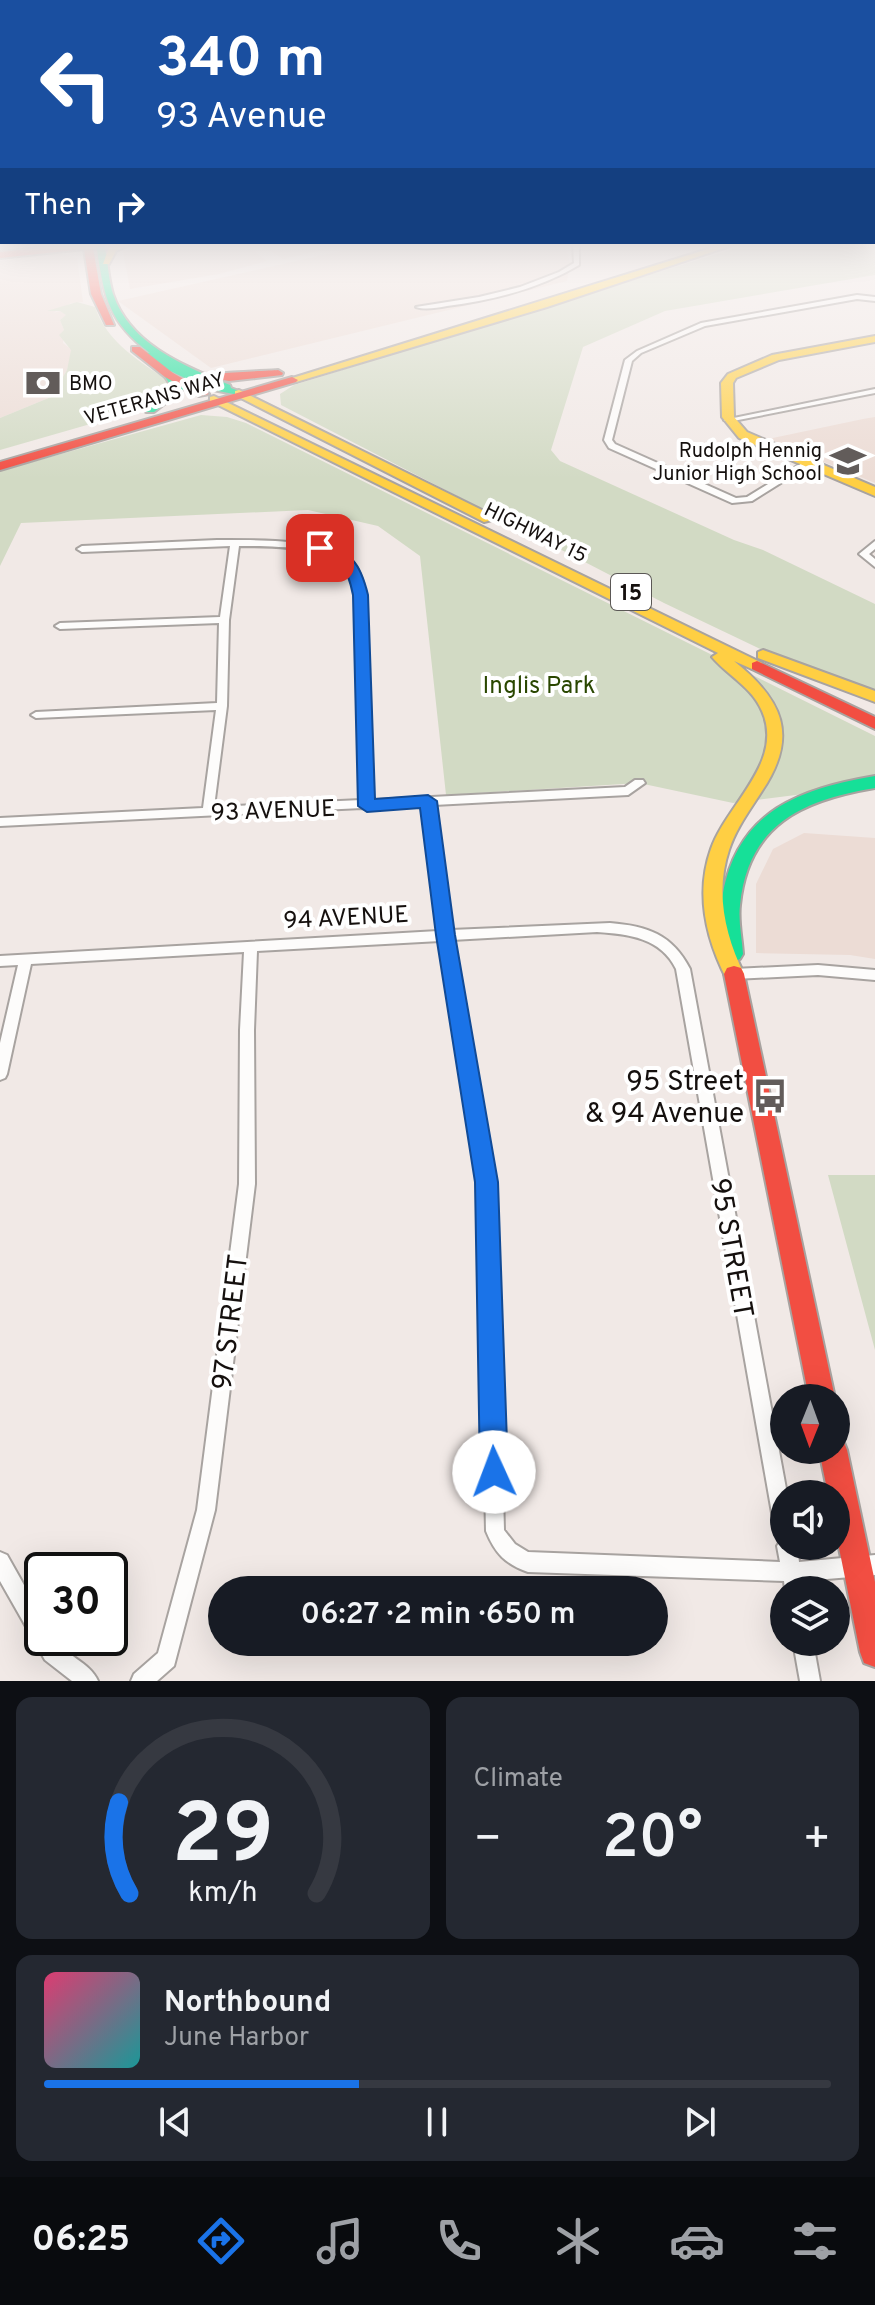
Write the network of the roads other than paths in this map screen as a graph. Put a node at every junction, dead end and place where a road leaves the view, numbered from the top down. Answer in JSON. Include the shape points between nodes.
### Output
{"nodes":[{"id":1,"x":109,"y":322,"type":"edge"},
{"id":2,"x":124,"y":322,"type":"edge"},
{"id":3,"x":455,"y":322,"type":"edge"},
{"id":4,"x":479,"y":322,"type":"edge"},
{"id":5,"x":713,"y":322,"type":"edge"},
{"id":6,"x":422,"y":332,"type":"junction"},
{"id":7,"x":875,"y":339,"type":"edge"},
{"id":8,"x":143,"y":354,"type":"junction"},
{"id":9,"x":278,"y":373,"type":"junction"},
{"id":10,"x":169,"y":375,"type":"junction"},
{"id":11,"x":310,"y":375,"type":"junction"},
{"id":12,"x":875,"y":391,"type":"edge"},
{"id":13,"x":222,"y":392,"type":"junction"},
{"id":14,"x":150,"y":410,"type":"junction"},
{"id":15,"x":174,"y":415,"type":"junction"},
{"id":16,"x":728,"y":420,"type":"junction"},
{"id":17,"x":295,"y":421,"type":"junction"},
{"id":18,"x":270,"y":427,"type":"junction"},
{"id":19,"x":0,"y":454,"type":"edge"},
{"id":20,"x":23,"y":459,"type":"junction"},
{"id":21,"x":807,"y":464,"type":"junction"},
{"id":22,"x":0,"y":466,"type":"edge"},
{"id":23,"x":390,"y":467,"type":"junction"},
{"id":24,"x":875,"y":492,"type":"edge"},
{"id":25,"x":875,"y":544,"type":"edge"},
{"id":26,"x":235,"y":545,"type":"junction"},
{"id":27,"x":82,"y":549,"type":"dead end"},
{"id":28,"x":875,"y":564,"type":"edge"},
{"id":29,"x":645,"y":610,"type":"junction"},
{"id":30,"x":224,"y":620,"type":"junction"},
{"id":31,"x":60,"y":626,"type":"dead end"},
{"id":32,"x":733,"y":643,"type":"junction"},
{"id":33,"x":875,"y":697,"type":"edge"},
{"id":34,"x":222,"y":706,"type":"junction"},
{"id":35,"x":875,"y":712,"type":"edge"},
{"id":36,"x":36,"y":715,"type":"dead end"},
{"id":37,"x":875,"y":724,"type":"edge"},
{"id":38,"x":875,"y":782,"type":"edge"},
{"id":39,"x":639,"y":783,"type":"dead end"},
{"id":40,"x":428,"y":801,"type":"junction"},
{"id":41,"x":367,"y":806,"type":"junction"},
{"id":42,"x":208,"y":812,"type":"junction"},
{"id":43,"x":0,"y":822,"type":"edge"},
{"id":44,"x":445,"y":935,"type":"junction"},
{"id":45,"x":251,"y":947,"type":"junction"},
{"id":46,"x":26,"y":959,"type":"junction"},
{"id":47,"x":0,"y":961,"type":"edge"},
{"id":48,"x":682,"y":965,"type":"joint"},
{"id":49,"x":734,"y":974,"type":"junction"},
{"id":50,"x":875,"y":975,"type":"edge"},
{"id":51,"x":0,"y":1074,"type":"edge"},
{"id":52,"x":819,"y":1384,"type":"edge"},
{"id":53,"x":837,"y":1464,"type":"edge"},
{"id":54,"x":775,"y":1480,"type":"edge"},
{"id":55,"x":0,"y":1562,"type":"edge"},
{"id":56,"x":865,"y":1566,"type":"edge"},
{"id":57,"x":817,"y":1576,"type":"edge"},
{"id":58,"x":770,"y":1579,"type":"edge"},
{"id":59,"x":24,"y":1604,"type":"edge"},
{"id":60,"x":875,"y":1652,"type":"edge"},
{"id":61,"x":56,"y":1656,"type":"edge"},
{"id":62,"x":806,"y":1656,"type":"edge"},
{"id":63,"x":88,"y":1681,"type":"edge"},
{"id":64,"x":141,"y":1681,"type":"edge"},
{"id":65,"x":810,"y":1681,"type":"edge"}],
"edges":[{"from":1,"to":8,"type":"main road"},
{"from":2,"to":13,"type":"main road","via":[[155,350]]},
{"from":3,"to":6,"type":"main road","name":"VETERANS WAY"},
{"from":4,"to":11,"type":"main road","name":"VETERANS WAY"},
{"from":5,"to":21,"type":"street","via":[[629,360],[609,443],[739,501]]},
{"from":6,"to":9,"type":"main road","name":"VETERANS WAY"},
{"from":6,"to":13,"type":"main road"},
{"from":7,"to":16,"type":"main road","via":[[776,357],[732,376],[727,383]]},
{"from":8,"to":10,"type":"main road"},
{"from":8,"to":13,"type":"main road"},
{"from":9,"to":13,"type":"main road","name":"VETERANS WAY"},
{"from":9,"to":13,"type":"main road","via":[[229,378]]},
{"from":10,"to":13,"type":"main road"},
{"from":10,"to":14,"type":"main road","via":[[178,389]]},
{"from":11,"to":13,"type":"main road","name":"VETERANS WAY"},
{"from":11,"to":17,"type":"main road","via":[[276,395],[279,409]]},
{"from":12,"to":16,"type":"street"},
{"from":13,"to":14,"type":"main road","name":"VETERANS WAY"},
{"from":13,"to":15,"type":"main road","name":"VETERANS WAY"},
{"from":13,"to":17,"type":"main road","name":"HIGHWAY 15","number":"15"},
{"from":13,"to":18,"type":"main road","name":"HIGHWAY 15","number":"15"},
{"from":13,"to":20,"type":"main road"},
{"from":13,"to":23,"type":"main road"},
{"from":14,"to":19,"type":"main road","name":"VETERANS WAY"},
{"from":15,"to":18,"type":"main road","via":[[219,414]]},
{"from":15,"to":20,"type":"main road","name":"VETERANS WAY"},
{"from":16,"to":21,"type":"main road","via":[[747,438]]},
{"from":17,"to":23,"type":"main road","name":"HIGHWAY 15","number":"15"},
{"from":18,"to":29,"type":"main road","name":"HIGHWAY 15","number":"15"},
{"from":20,"to":22,"type":"main road","name":"VETERANS WAY"},
{"from":21,"to":24,"type":"main road"},
{"from":23,"to":32,"type":"main road","name":"HIGHWAY 15","number":"15"},
{"from":25,"to":28,"type":"street","via":[[865,556]]},
{"from":26,"to":27,"type":"street"},
{"from":26,"to":30,"type":"street"},
{"from":26,"to":41,"type":"street","via":[[320,548],[344,558],[355,570],[361,595]]},
{"from":29,"to":37,"type":"main road","name":"HIGHWAY 15","number":"15"},
{"from":29,"to":49,"type":"main road","via":[[741,673],[764,696],[775,720],[777,741],[771,760],[726,833],[712,886],[723,956]]},
{"from":30,"to":31,"type":"street"},
{"from":30,"to":34,"type":"street"},
{"from":32,"to":33,"type":"main road"},
{"from":32,"to":35,"type":"main road","name":"HIGHWAY 15","number":"15"},
{"from":34,"to":36,"type":"street"},
{"from":34,"to":42,"type":"street"},
{"from":38,"to":49,"type":"main road","via":[[817,791],[792,802],[748,845],[738,863],[730,905]]},
{"from":39,"to":40,"type":"street","name":"93 AVENUE","via":[[628,791]]},
{"from":40,"to":41,"type":"street","name":"93 AVENUE"},
{"from":40,"to":44,"type":"street"},
{"from":41,"to":42,"type":"street","name":"93 AVENUE"},
{"from":42,"to":43,"type":"street","name":"93 AVENUE"},
{"from":44,"to":45,"type":"street","name":"94 AVENUE"},
{"from":44,"to":48,"type":"street","name":"94 AVENUE","via":[[631,930],[665,944]]},
{"from":44,"to":58,"type":"street","via":[[487,1182],[495,1531],[501,1544],[516,1559],[528,1562]]},
{"from":45,"to":46,"type":"street","name":"94 AVENUE"},
{"from":45,"to":64,"type":"street","name":"97 STREET","via":[[247,1184],[206,1510],[167,1659]]},
{"from":46,"to":47,"type":"street","name":"94 AVENUE"},
{"from":46,"to":51,"type":"street"},
{"from":48,"to":54,"type":"street","name":"95 STREET"},
{"from":49,"to":50,"type":"street","via":[[818,970]]},
{"from":49,"to":52,"type":"main road"},
{"from":53,"to":56,"type":"main road"},
{"from":55,"to":59,"type":"street"},
{"from":56,"to":57,"type":"street"},
{"from":56,"to":60,"type":"main road"},
{"from":61,"to":63,"type":"street"},
{"from":62,"to":65,"type":"street"}]}
